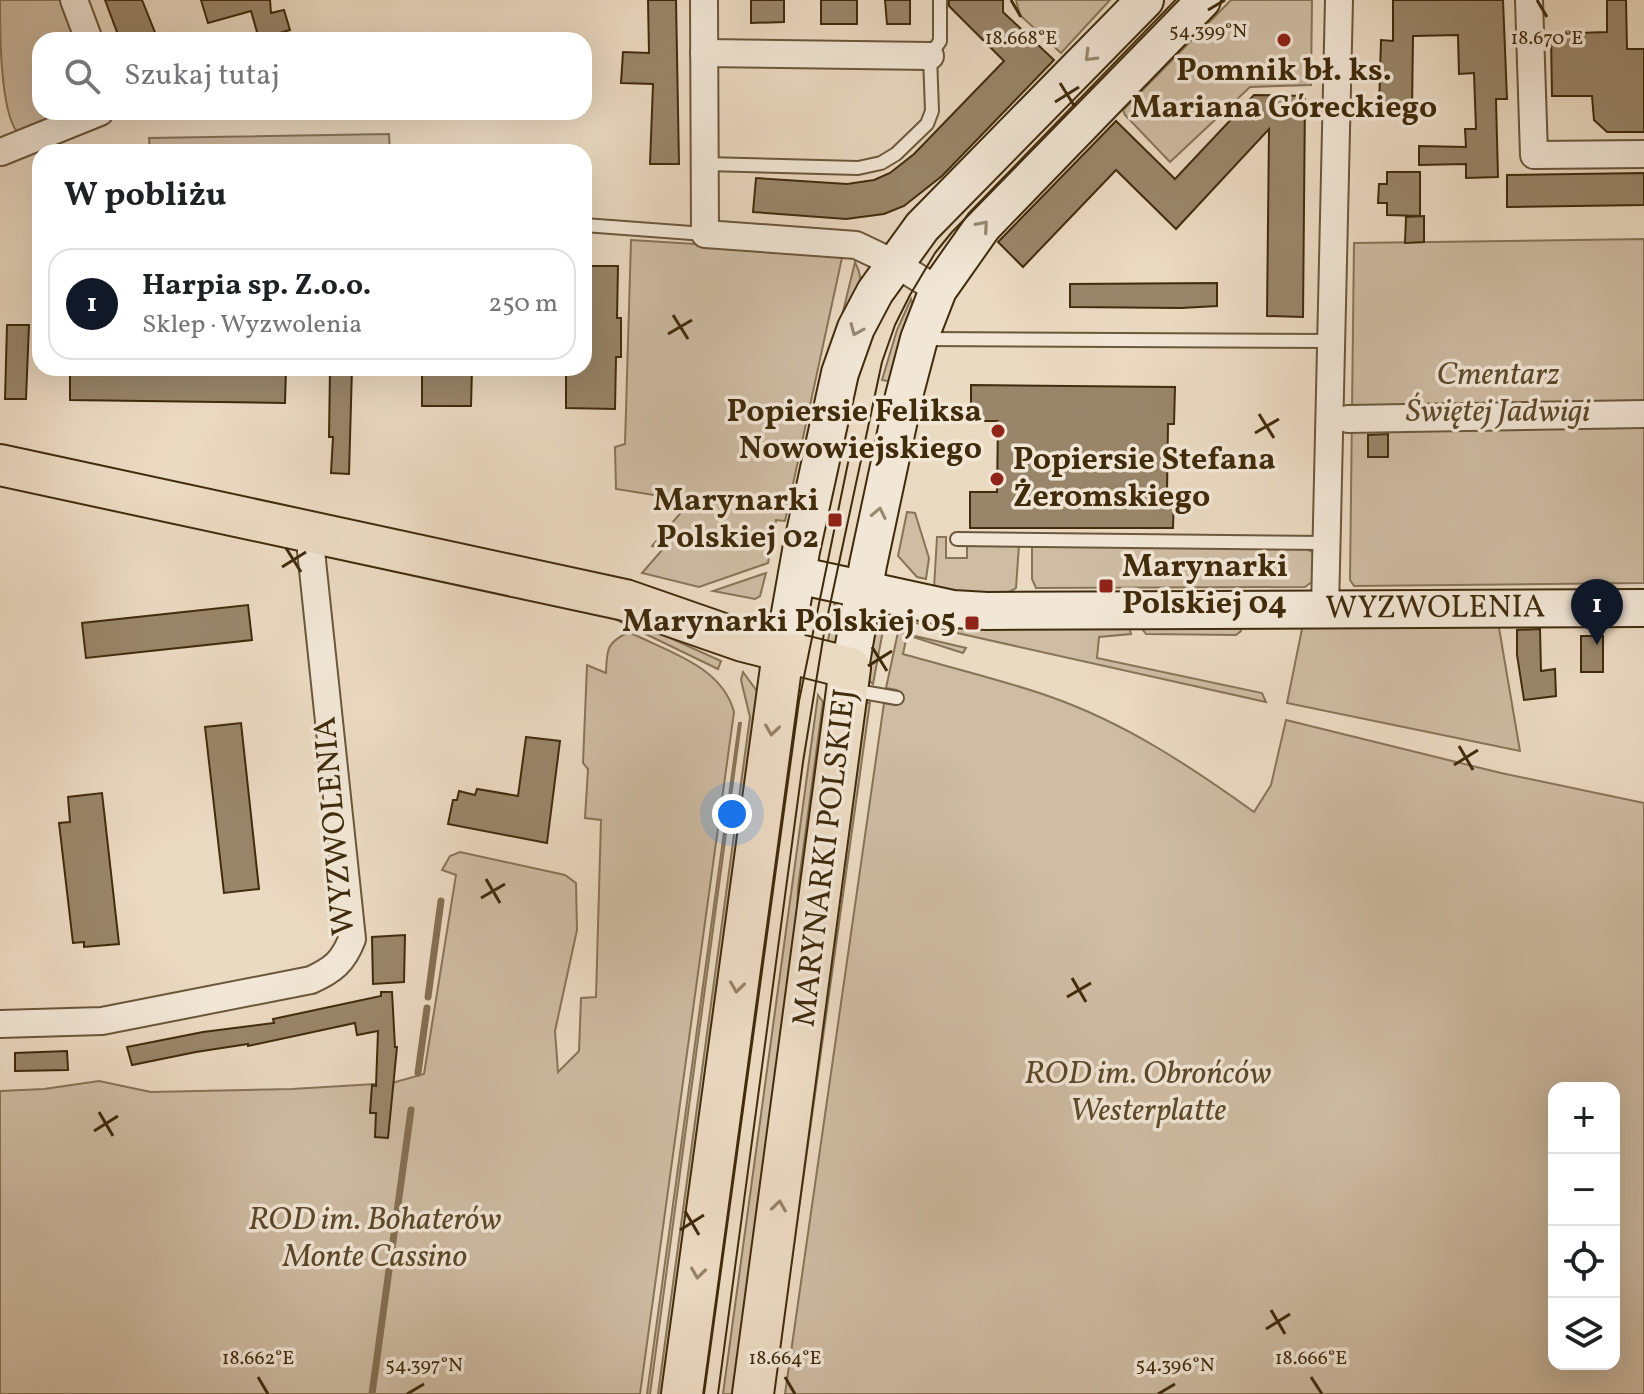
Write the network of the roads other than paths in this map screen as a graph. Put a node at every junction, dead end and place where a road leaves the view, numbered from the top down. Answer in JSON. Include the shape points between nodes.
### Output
{"nodes":[{"id":1,"x":74,"y":0,"type":"edge"},
{"id":2,"x":704,"y":0,"type":"edge"},
{"id":3,"x":940,"y":0,"type":"edge"},
{"id":4,"x":1145,"y":0,"type":"edge"},
{"id":5,"x":1202,"y":0,"type":"edge"},
{"id":6,"x":1339,"y":0,"type":"edge"},
{"id":7,"x":1529,"y":0,"type":"edge"},
{"id":8,"x":86,"y":32,"type":"edge"},
{"id":9,"x":704,"y":53,"type":"junction"},
{"id":10,"x":930,"y":56,"type":"junction"},
{"id":11,"x":79,"y":120,"type":"edge"},
{"id":12,"x":0,"y":150,"type":"edge"},
{"id":13,"x":1644,"y":154,"type":"edge"},
{"id":14,"x":0,"y":162,"type":"edge"},
{"id":15,"x":705,"y":164,"type":"junction"},
{"id":16,"x":592,"y":226,"type":"edge"},
{"id":17,"x":705,"y":234,"type":"junction"},
{"id":18,"x":894,"y":263,"type":"junction"},
{"id":19,"x":938,"y":290,"type":"junction"},
{"id":20,"x":919,"y":339,"type":"junction"},
{"id":21,"x":1331,"y":341,"type":"junction"},
{"id":22,"x":1644,"y":414,"type":"edge"},
{"id":23,"x":1348,"y":419,"type":"dead end"},
{"id":24,"x":0,"y":465,"type":"edge"},
{"id":25,"x":309,"y":532,"type":"junction"},
{"id":26,"x":957,"y":539,"type":"dead end"},
{"id":27,"x":1327,"y":543,"type":"junction"},
{"id":28,"x":797,"y":575,"type":"junction"},
{"id":29,"x":864,"y":590,"type":"junction"},
{"id":30,"x":1644,"y":608,"type":"edge"},
{"id":31,"x":1325,"y":609,"type":"junction"},
{"id":32,"x":783,"y":653,"type":"junction"},
{"id":33,"x":849,"y":679,"type":"junction"},
{"id":34,"x":897,"y":698,"type":"dead end"},
{"id":35,"x":0,"y":1024,"type":"edge"},
{"id":36,"x":682,"y":1394,"type":"edge"},
{"id":37,"x":753,"y":1394,"type":"edge"}],
"edges":[{"from":1,"to":8,"type":"street"},
{"from":2,"to":9,"type":"street"},
{"from":3,"to":10,"type":"lane","via":[[940,41]]},
{"from":4,"to":18,"type":"street","one_way":true,"via":[[922,227]]},
{"from":19,"to":5,"type":"street","name":"MARYNARKI POLSKIEJ","one_way":true,"via":[[983,226]]},
{"from":6,"to":21,"type":"street"},
{"from":7,"to":13,"type":"street","via":[[1534,155]]},
{"from":9,"to":10,"type":"street"},
{"from":9,"to":15,"type":"street"},
{"from":10,"to":15,"type":"lane","via":[[932,111],[927,124],[881,163],[858,168]]},
{"from":11,"to":12,"type":"street"},
{"from":12,"to":14,"type":"street"},
{"from":15,"to":17,"type":"street"},
{"from":16,"to":17,"type":"lane"},
{"from":17,"to":18,"type":"street","via":[[856,245]]},
{"from":18,"to":19,"type":"street"},
{"from":18,"to":28,"type":"street","one_way":true,"via":[[856,328],[840,373]]},
{"from":19,"to":20,"type":"street","name":"MARYNARKI POLSKIEJ"},
{"from":20,"to":21,"type":"lane"},
{"from":29,"to":20,"type":"street","name":"MARYNARKI POLSKIEJ","one_way":true},
{"from":21,"to":27,"type":"street"},
{"from":22,"to":23,"type":"street"},
{"from":24,"to":25,"type":"main road"},
{"from":25,"to":32,"type":"main road","via":[[625,600]]},
{"from":25,"to":35,"type":"street","name":"WYZWOLENIA","via":[[352,939],[339,965],[311,980],[102,1021]]},
{"from":26,"to":27,"type":"lane"},
{"from":27,"to":31,"type":"street"},
{"from":28,"to":29,"type":"street","name":"WYZWOLENIA"},
{"from":28,"to":32,"type":"street"},
{"from":29,"to":31,"type":"street","name":"WYZWOLENIA","via":[[987,611]]},
{"from":29,"to":33,"type":"street","name":"MARYNARKI POLSKIEJ"},
{"from":30,"to":31,"type":"street","name":"WYZWOLENIA"},
{"from":32,"to":33,"type":"main road"},
{"from":32,"to":36,"type":"main road","one_way":true},
{"from":33,"to":34,"type":"lane"},
{"from":37,"to":33,"type":"main road","name":"MARYNARKI POLSKIEJ","one_way":true}]}
